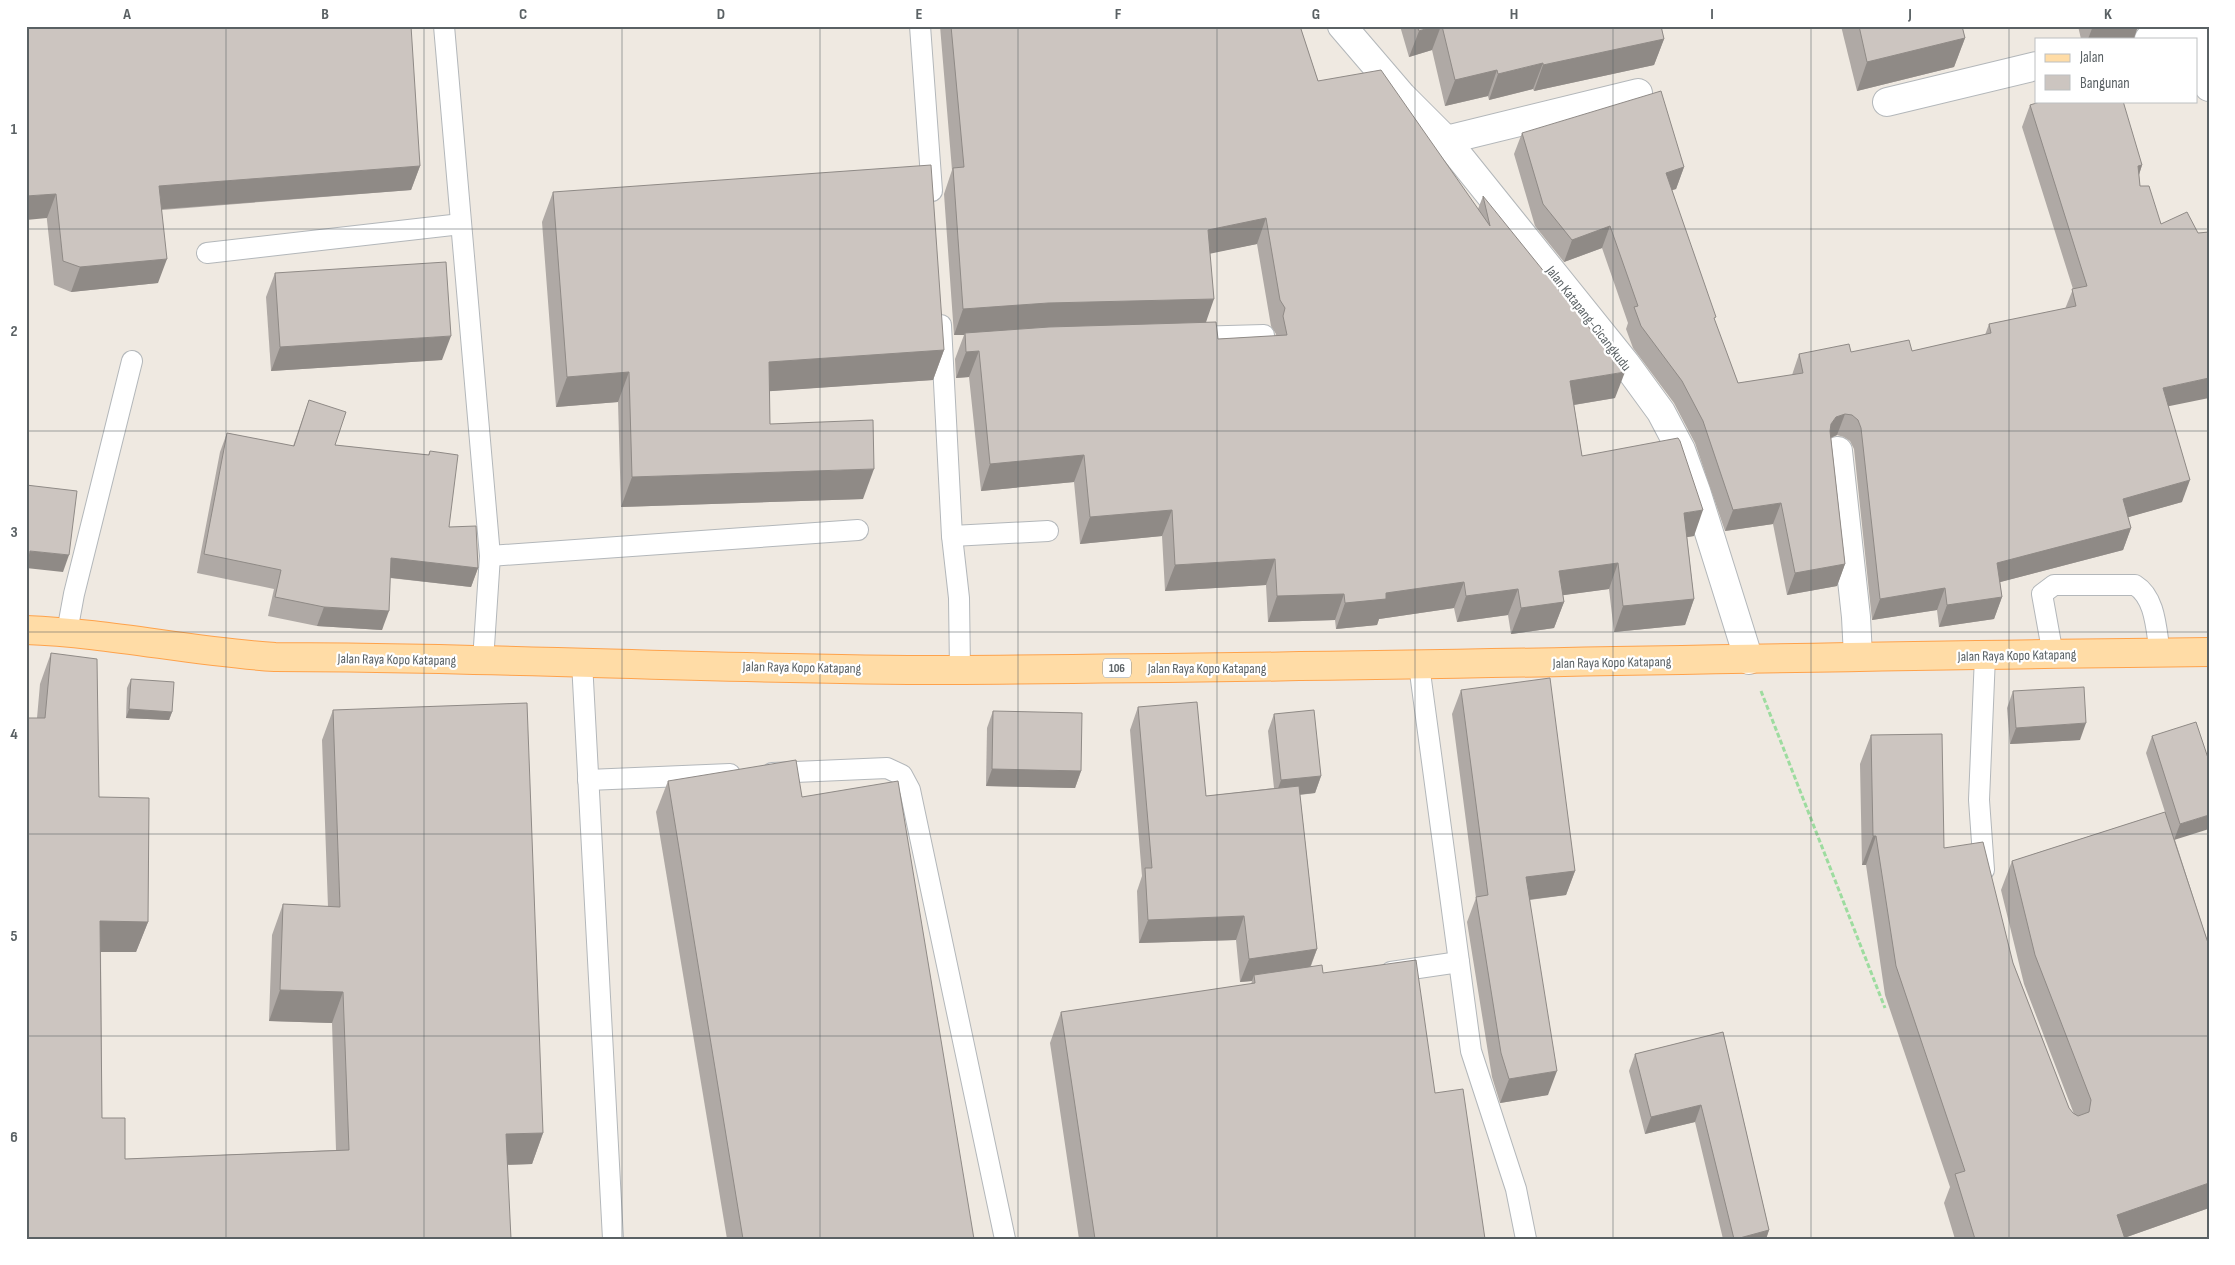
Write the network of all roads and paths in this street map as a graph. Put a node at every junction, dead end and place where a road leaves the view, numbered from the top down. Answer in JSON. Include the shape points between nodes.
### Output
{"nodes":[{"id":1,"x":444,"y":26,"type":"edge"},
{"id":2,"x":920,"y":26,"type":"edge"},
{"id":3,"x":1342,"y":26,"type":"edge"},
{"id":4,"x":2195,"y":35,"type":"edge"},
{"id":5,"x":2160,"y":38,"type":"edge"},
{"id":6,"x":2198,"y":46,"type":"edge"},
{"id":7,"x":2035,"y":66,"type":"edge"},
{"id":8,"x":2209,"y":87,"type":"edge"},
{"id":9,"x":1638,"y":93,"type":"dead end"},
{"id":10,"x":1888,"y":102,"type":"dead end"},
{"id":11,"x":1446,"y":140,"type":"junction"},
{"id":12,"x":933,"y":211,"type":"edge"},
{"id":13,"x":460,"y":224,"type":"junction"},
{"id":14,"x":207,"y":253,"type":"dead end"},
{"id":15,"x":940,"y":309,"type":"edge"},
{"id":16,"x":1264,"y":334,"type":"edge"},
{"id":17,"x":1176,"y":337,"type":"edge"},
{"id":18,"x":132,"y":361,"type":"dead end"},
{"id":19,"x":1838,"y":451,"type":"dead end"},
{"id":20,"x":858,"y":530,"type":"dead end"},
{"id":21,"x":1048,"y":532,"type":"dead end"},
{"id":22,"x":952,"y":536,"type":"junction"},
{"id":23,"x":490,"y":556,"type":"junction"},
{"id":24,"x":26,"y":630,"type":"edge"},
{"id":25,"x":67,"y":632,"type":"junction"},
{"id":26,"x":2209,"y":652,"type":"edge"},
{"id":27,"x":2160,"y":653,"type":"junction"},
{"id":28,"x":2053,"y":654,"type":"junction"},
{"id":29,"x":1858,"y":656,"type":"junction"},
{"id":30,"x":1985,"y":656,"type":"junction"},
{"id":31,"x":1749,"y":660,"type":"junction"},
{"id":32,"x":483,"y":661,"type":"junction"},
{"id":33,"x":582,"y":662,"type":"junction"},
{"id":34,"x":1419,"y":666,"type":"junction"},
{"id":35,"x":960,"y":670,"type":"junction"},
{"id":36,"x":588,"y":780,"type":"junction"},
{"id":37,"x":1988,"y":885,"type":"edge"},
{"id":38,"x":1459,"y":962,"type":"junction"},
{"id":39,"x":1372,"y":975,"type":"edge"},
{"id":40,"x":1885,"y":1008,"type":"dead end"},
{"id":41,"x":613,"y":1239,"type":"edge"},
{"id":42,"x":1005,"y":1239,"type":"edge"},
{"id":43,"x":1526,"y":1239,"type":"edge"}],
"edges":[{"from":1,"to":13,"type":"lane"},
{"from":2,"to":12,"type":"lane"},
{"from":3,"to":11,"type":"street","name":"Jalan Katapang-Cicangkudu","via":[[1402,96]]},
{"from":4,"to":5,"type":"street"},
{"from":6,"to":8,"type":"street"},
{"from":7,"to":10,"type":"street"},
{"from":9,"to":11,"type":"street"},
{"from":11,"to":31,"type":"street","name":"Jalan Katapang-Cicangkudu","via":[[1620,356],[1661,412],[1681,450],[1696,491]]},
{"from":13,"to":14,"type":"lane"},
{"from":13,"to":23,"type":"lane"},
{"from":15,"to":22,"type":"lane","via":[[952,347]]},
{"from":16,"to":17,"type":"lane"},
{"from":18,"to":25,"type":"lane"},
{"from":19,"to":29,"type":"street"},
{"from":20,"to":23,"type":"lane"},
{"from":21,"to":22,"type":"lane"},
{"from":22,"to":35,"type":"lane"},
{"from":23,"to":32,"type":"lane"},
{"from":24,"to":25,"type":"main road","name":"Jalan Raya Kopo Katapang","number":"106"},
{"from":25,"to":32,"type":"main road","name":"Jalan Raya Kopo Katapang","number":"106","via":[[249,655]]},
{"from":26,"to":27,"type":"main road","name":"Jalan Raya Kopo Katapang","number":"106"},
{"from":27,"to":28,"type":"main road","name":"Jalan Raya Kopo Katapang","number":"106"},
{"from":27,"to":28,"type":"lane","via":[[2150,600],[2135,585],[2054,585],[2042,594]]},
{"from":28,"to":30,"type":"main road","name":"Jalan Raya Kopo Katapang","number":"106"},
{"from":29,"to":30,"type":"main road","name":"Jalan Raya Kopo Katapang","number":"106"},
{"from":29,"to":31,"type":"main road","name":"Jalan Raya Kopo Katapang","number":"106"},
{"from":30,"to":37,"type":"lane","via":[[1979,800],[1983,866]]},
{"from":31,"to":34,"type":"main road","name":"Jalan Raya Kopo Katapang","number":"106"},
{"from":31,"to":40,"type":"path"},
{"from":32,"to":33,"type":"main road","name":"Jalan Raya Kopo Katapang","number":"106"},
{"from":33,"to":35,"type":"main road","name":"Jalan Raya Kopo Katapang","number":"106"},
{"from":33,"to":36,"type":"lane"},
{"from":34,"to":35,"type":"main road","name":"Jalan Raya Kopo Katapang","number":"106"},
{"from":34,"to":38,"type":"lane"},
{"from":36,"to":41,"type":"lane"},
{"from":36,"to":42,"type":"lane","via":[[887,768],[902,775],[910,790]]},
{"from":38,"to":39,"type":"lane"},
{"from":38,"to":43,"type":"lane","via":[[1471,1051],[1516,1189]]}]}
